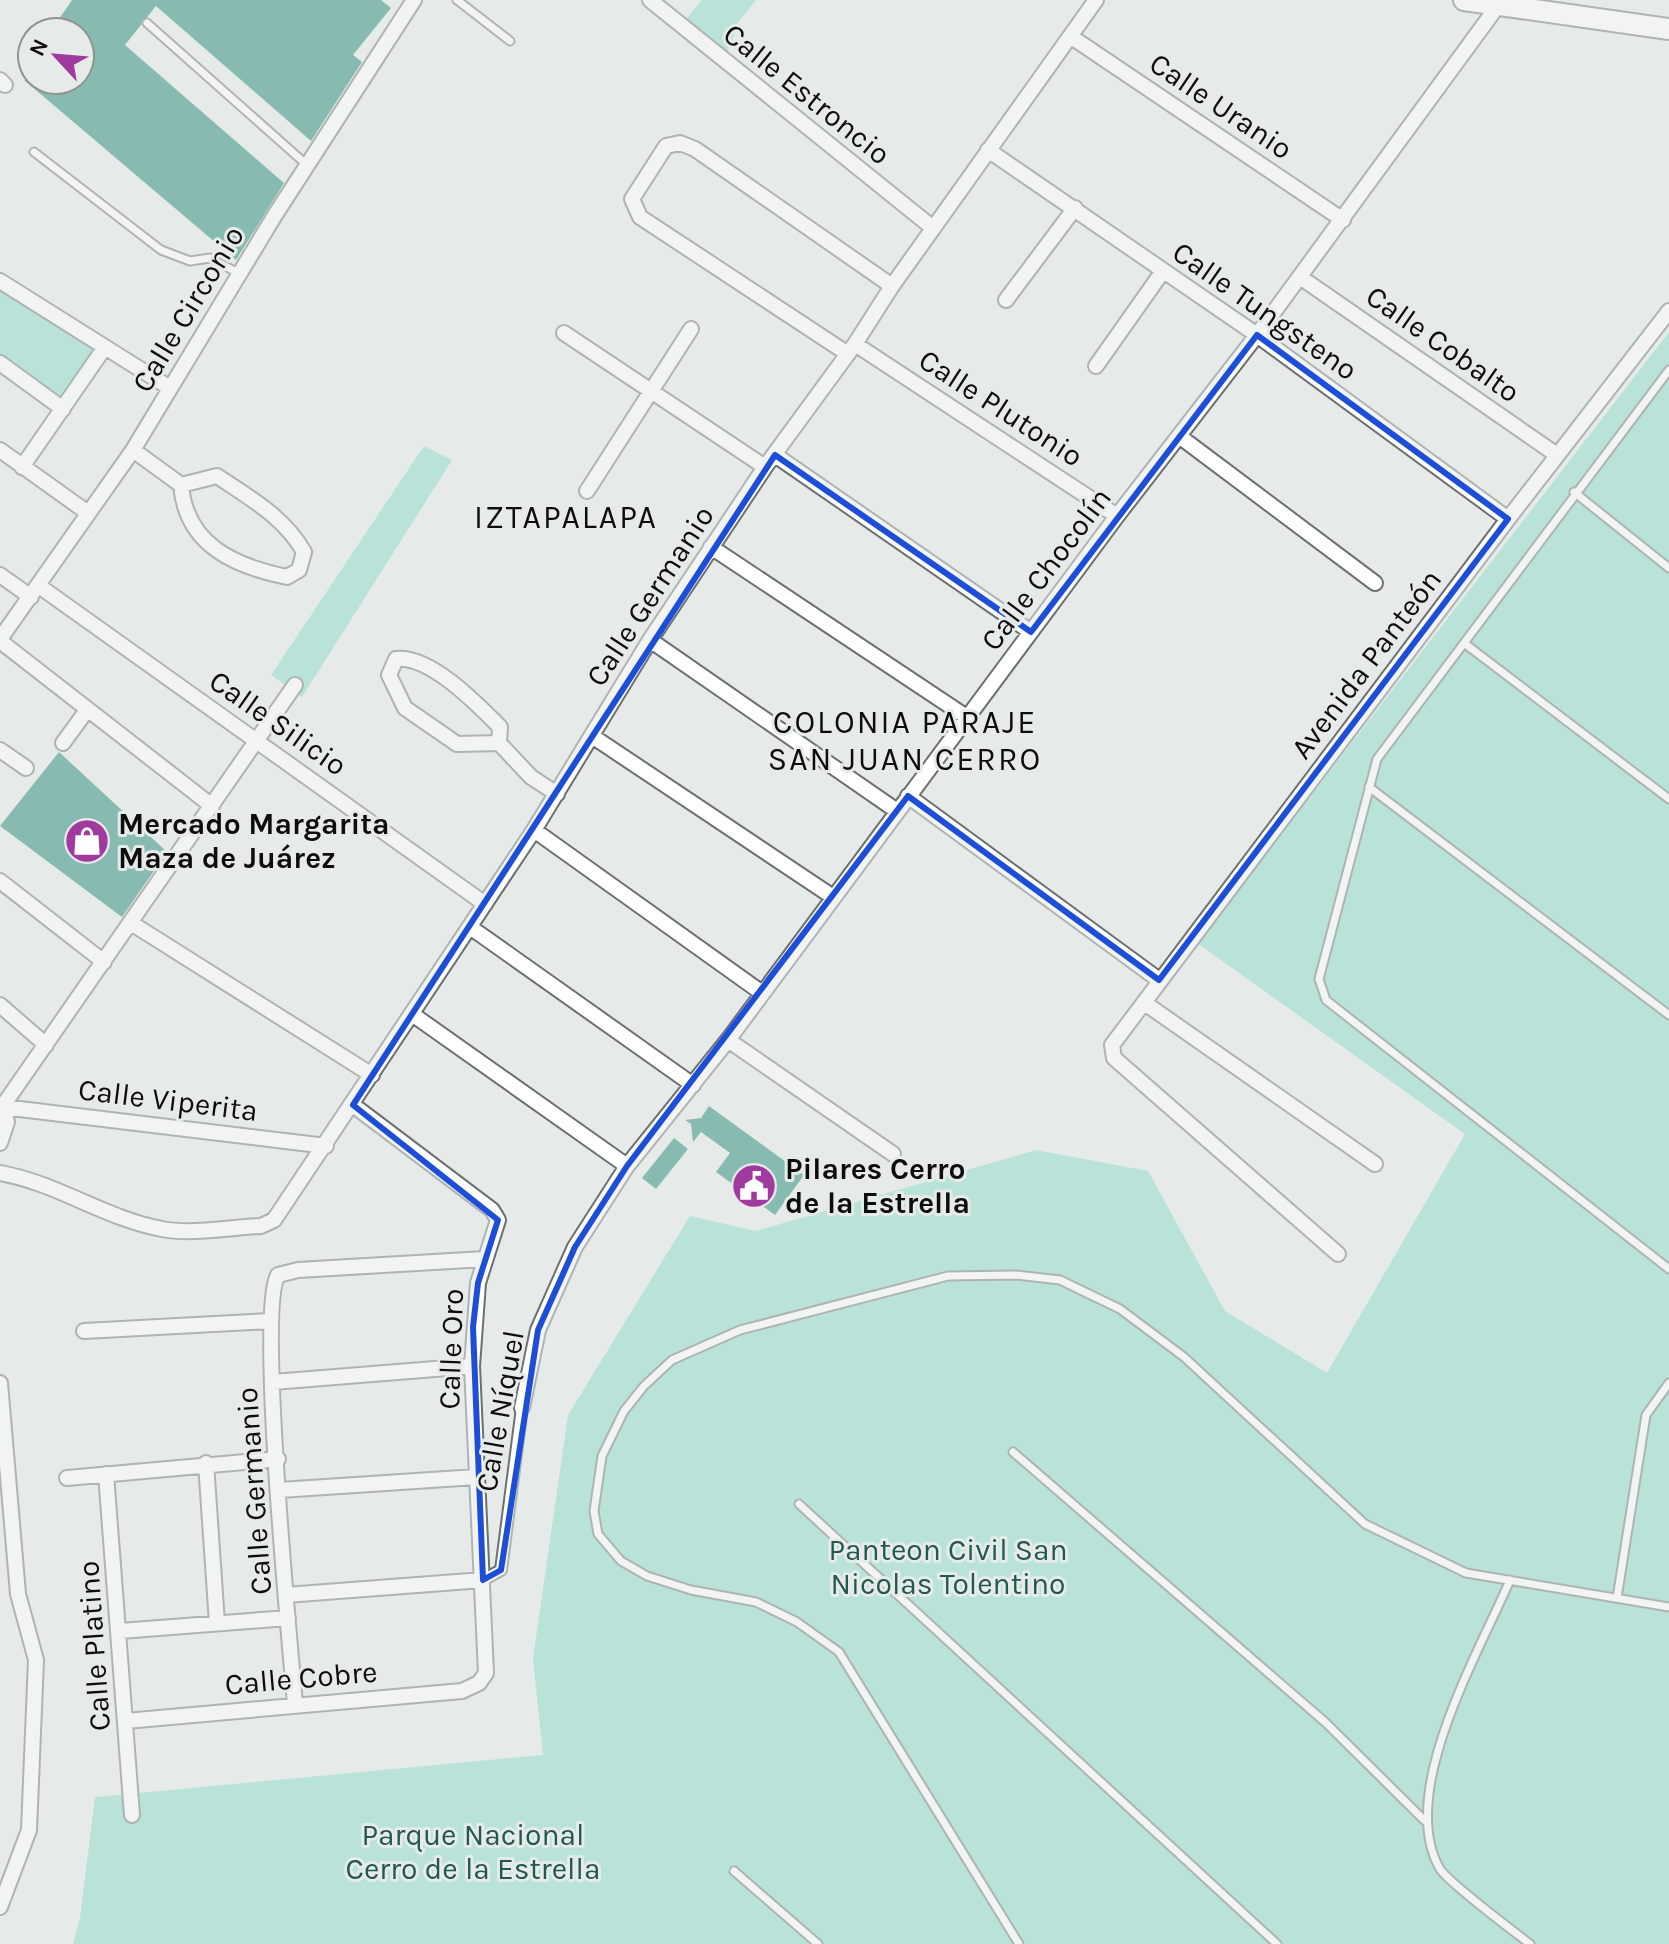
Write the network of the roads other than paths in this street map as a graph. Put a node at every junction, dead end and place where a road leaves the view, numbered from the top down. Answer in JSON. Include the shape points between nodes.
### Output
{"nodes":[{"id":1,"x":414,"y":0,"type":"edge"},
{"id":2,"x":457,"y":0,"type":"edge"},
{"id":3,"x":650,"y":0,"type":"edge"},
{"id":4,"x":1096,"y":0,"type":"edge"},
{"id":5,"x":1464,"y":0,"type":"edge"},
{"id":6,"x":1501,"y":2,"type":"edge"},
{"id":7,"x":147,"y":23,"type":"dead end"},
{"id":8,"x":1669,"y":29,"type":"edge"},
{"id":9,"x":1070,"y":36,"type":"junction"},
{"id":10,"x":510,"y":41,"type":"dead end"},
{"id":11,"x":988,"y":150,"type":"junction"},
{"id":12,"x":34,"y":152,"type":"dead end"},
{"id":13,"x":307,"y":165,"type":"junction"},
{"id":14,"x":1075,"y":208,"type":"junction"},
{"id":15,"x":1343,"y":220,"type":"junction"},
{"id":16,"x":933,"y":228,"type":"junction"},
{"id":17,"x":1163,"y":271,"type":"junction"},
{"id":18,"x":240,"y":274,"type":"junction"},
{"id":19,"x":1300,"y":277,"type":"junction"},
{"id":20,"x":0,"y":281,"type":"edge"},
{"id":21,"x":892,"y":286,"type":"junction"},
{"id":22,"x":1006,"y":300,"type":"dead end"},
{"id":23,"x":1669,"y":311,"type":"edge"},
{"id":24,"x":691,"y":329,"type":"dead end"},
{"id":25,"x":564,"y":333,"type":"dead end"},
{"id":26,"x":1257,"y":335,"type":"junction"},
{"id":27,"x":105,"y":347,"type":"junction"},
{"id":28,"x":851,"y":349,"type":"junction"},
{"id":29,"x":0,"y":363,"type":"edge"},
{"id":30,"x":1096,"y":366,"type":"dead end"},
{"id":31,"x":1669,"y":370,"type":"edge"},
{"id":32,"x":170,"y":388,"type":"junction"},
{"id":33,"x":651,"y":391,"type":"junction"},
{"id":34,"x":63,"y":409,"type":"junction"},
{"id":35,"x":1179,"y":436,"type":"junction"},
{"id":36,"x":0,"y":450,"type":"edge"},
{"id":37,"x":133,"y":450,"type":"junction"},
{"id":38,"x":775,"y":455,"type":"junction"},
{"id":39,"x":1557,"y":455,"type":"junction"},
{"id":40,"x":22,"y":467,"type":"junction"},
{"id":41,"x":765,"y":467,"type":"junction"},
{"id":42,"x":181,"y":485,"type":"junction"},
{"id":43,"x":587,"y":491,"type":"dead end"},
{"id":44,"x":1574,"y":492,"type":"junction"},
{"id":45,"x":88,"y":513,"type":"junction"},
{"id":46,"x":1117,"y":516,"type":"junction"},
{"id":47,"x":1508,"y":519,"type":"junction"},
{"id":48,"x":711,"y":547,"type":"junction"},
{"id":49,"x":1669,"y":568,"type":"edge"},
{"id":50,"x":0,"y":575,"type":"edge"},
{"id":51,"x":1375,"y":583,"type":"dead end"},
{"id":52,"x":35,"y":592,"type":"junction"},
{"id":53,"x":1031,"y":632,"type":"junction"},
{"id":54,"x":0,"y":640,"type":"edge"},
{"id":55,"x":650,"y":640,"type":"junction"},
{"id":56,"x":1464,"y":643,"type":"junction"},
{"id":57,"x":295,"y":685,"type":"dead end"},
{"id":58,"x":87,"y":710,"type":"junction"},
{"id":59,"x":968,"y":718,"type":"junction"},
{"id":60,"x":592,"y":736,"type":"junction"},
{"id":61,"x":258,"y":740,"type":"junction"},
{"id":62,"x":63,"y":743,"type":"dead end"},
{"id":63,"x":499,"y":743,"type":"junction"},
{"id":64,"x":0,"y":750,"type":"edge"},
{"id":65,"x":26,"y":768,"type":"dead end"},
{"id":66,"x":1369,"y":787,"type":"junction"},
{"id":67,"x":557,"y":794,"type":"junction"},
{"id":68,"x":908,"y":796,"type":"junction"},
{"id":69,"x":1669,"y":799,"type":"edge"},
{"id":70,"x":212,"y":806,"type":"junction"},
{"id":71,"x":897,"y":811,"type":"junction"},
{"id":72,"x":534,"y":830,"type":"junction"},
{"id":73,"x":0,"y":881,"type":"edge"},
{"id":74,"x":833,"y":897,"type":"junction"},
{"id":75,"x":485,"y":904,"type":"junction"},
{"id":76,"x":131,"y":923,"type":"junction"},
{"id":77,"x":470,"y":927,"type":"junction"},
{"id":78,"x":104,"y":962,"type":"junction"},
{"id":79,"x":1159,"y":980,"type":"junction"},
{"id":80,"x":762,"y":993,"type":"junction"},
{"id":81,"x":1146,"y":1004,"type":"junction"},
{"id":82,"x":0,"y":1005,"type":"edge"},
{"id":83,"x":412,"y":1014,"type":"junction"},
{"id":84,"x":1669,"y":1015,"type":"edge"},
{"id":85,"x":728,"y":1040,"type":"junction"},
{"id":86,"x":46,"y":1045,"type":"junction"},
{"id":87,"x":372,"y":1075,"type":"junction"},
{"id":88,"x":693,"y":1085,"type":"junction"},
{"id":89,"x":353,"y":1105,"type":"junction"},
{"id":90,"x":1,"y":1108,"type":"edge"},
{"id":91,"x":0,"y":1143,"type":"edge"},
{"id":92,"x":326,"y":1146,"type":"junction"},
{"id":93,"x":893,"y":1154,"type":"dead end"},
{"id":94,"x":1375,"y":1164,"type":"dead end"},
{"id":95,"x":627,"y":1166,"type":"junction"},
{"id":96,"x":0,"y":1173,"type":"edge"},
{"id":97,"x":1338,"y":1254,"type":"dead end"},
{"id":98,"x":485,"y":1259,"type":"junction"},
{"id":99,"x":1669,"y":1269,"type":"edge"},
{"id":100,"x":270,"y":1321,"type":"junction"},
{"id":101,"x":84,"y":1331,"type":"dead end"},
{"id":102,"x":472,"y":1366,"type":"junction"},
{"id":103,"x":273,"y":1382,"type":"junction"},
{"id":104,"x":0,"y":1383,"type":"edge"},
{"id":105,"x":1669,"y":1383,"type":"edge"},
{"id":106,"x":522,"y":1408,"type":"joint"},
{"id":107,"x":1013,"y":1452,"type":"dead end"},
{"id":108,"x":278,"y":1459,"type":"junction"},
{"id":109,"x":206,"y":1463,"type":"junction"},
{"id":110,"x":106,"y":1474,"type":"junction"},
{"id":111,"x":476,"y":1477,"type":"junction"},
{"id":112,"x":67,"y":1478,"type":"dead end"},
{"id":113,"x":280,"y":1490,"type":"junction"},
{"id":114,"x":799,"y":1504,"type":"dead end"},
{"id":115,"x":483,"y":1580,"type":"junction"},
{"id":116,"x":1510,"y":1580,"type":"junction"},
{"id":117,"x":286,"y":1595,"type":"junction"},
{"id":118,"x":1617,"y":1598,"type":"junction"},
{"id":119,"x":1669,"y":1607,"type":"edge"},
{"id":120,"x":288,"y":1618,"type":"junction"},
{"id":121,"x":217,"y":1623,"type":"junction"},
{"id":122,"x":120,"y":1631,"type":"junction"},
{"id":123,"x":479,"y":1683,"type":"joint"},
{"id":124,"x":295,"y":1704,"type":"junction"},
{"id":125,"x":126,"y":1721,"type":"junction"},
{"id":126,"x":132,"y":1815,"type":"dead end"},
{"id":127,"x":1424,"y":1820,"type":"junction"},
{"id":128,"x":734,"y":1871,"type":"dead end"},
{"id":129,"x":0,"y":1907,"type":"edge"},
{"id":130,"x":818,"y":1944,"type":"edge"},
{"id":131,"x":1019,"y":1944,"type":"edge"},
{"id":132,"x":1277,"y":1944,"type":"edge"},
{"id":133,"x":1530,"y":1944,"type":"edge"}],
"edges":[{"from":1,"to":13,"type":"street","name":"Calle Circonio"},
{"from":2,"to":10,"type":"lane"},
{"from":3,"to":16,"type":"street","name":"Calle Estroncio"},
{"from":4,"to":9,"type":"street","name":"Calle Germanio"},
{"from":5,"to":6,"type":"main road"},
{"from":6,"to":8,"type":"main road"},
{"from":6,"to":15,"type":"street","name":"Calle Chocolín"},
{"from":7,"to":13,"type":"lane"},
{"from":9,"to":11,"type":"street","name":"Calle Germanio"},
{"from":9,"to":15,"type":"street","name":"Calle Uranio"},
{"from":11,"to":14,"type":"street","name":"Calle Tungsteno"},
{"from":11,"to":16,"type":"street","name":"Calle Germanio"},
{"from":12,"to":18,"type":"lane","via":[[161,250],[190,261],[210,258]]},
{"from":13,"to":18,"type":"street","name":"Calle Circonio"},
{"from":14,"to":17,"type":"street","name":"Calle Tungsteno"},
{"from":14,"to":22,"type":"street"},
{"from":15,"to":19,"type":"street","name":"Calle Chocolín"},
{"from":16,"to":21,"type":"street","name":"Calle Germanio"},
{"from":17,"to":26,"type":"street","name":"Calle Tungsteno"},
{"from":17,"to":30,"type":"street"},
{"from":18,"to":32,"type":"street","name":"Calle Circonio"},
{"from":19,"to":26,"type":"street","name":"Calle Chocolín"},
{"from":19,"to":39,"type":"street","name":"Calle Cobalto"},
{"from":20,"to":27,"type":"street"},
{"from":21,"to":28,"type":"street","name":"Calle Germanio"},
{"from":21,"to":28,"type":"street","name":"Calle Plutonio","via":[[695,149],[680,143],[666,146],[632,199],[640,217]]},
{"from":23,"to":39,"type":"street","name":"Avenida Panteón"},
{"from":24,"to":33,"type":"street"},
{"from":25,"to":33,"type":"street"},
{"from":26,"to":35,"type":"street","name":"Calle Chocolín"},
{"from":26,"to":47,"type":"street","name":"Calle Tungsteno"},
{"from":27,"to":32,"type":"street"},
{"from":27,"to":34,"type":"street"},
{"from":28,"to":38,"type":"street","name":"Calle Germanio"},
{"from":28,"to":46,"type":"street","name":"Calle Plutonio"},
{"from":29,"to":34,"type":"street"},
{"from":31,"to":44,"type":"lane"},
{"from":32,"to":37,"type":"street","name":"Calle Circonio"},
{"from":33,"to":41,"type":"street"},
{"from":33,"to":43,"type":"street"},
{"from":34,"to":40,"type":"street"},
{"from":35,"to":46,"type":"street","name":"Calle Chocolín"},
{"from":35,"to":51,"type":"street"},
{"from":36,"to":40,"type":"street"},
{"from":37,"to":42,"type":"street"},
{"from":37,"to":45,"type":"street","name":"Calle Circonio"},
{"from":38,"to":41,"type":"street","name":"Calle Germanio"},
{"from":38,"to":53,"type":"street"},
{"from":39,"to":47,"type":"street","name":"Avenida Panteón"},
{"from":40,"to":45,"type":"street"},
{"from":41,"to":48,"type":"street","name":"Calle Germanio"},
{"from":42,"to":42,"type":"street","via":[[182,504],[198,534],[223,557],[287,577],[299,570],[304,552],[292,531],[265,508],[217,476]]},
{"from":44,"to":49,"type":"lane"},
{"from":44,"to":56,"type":"lane"},
{"from":45,"to":52,"type":"street","name":"Calle Circonio"},
{"from":46,"to":53,"type":"street","name":"Calle Chocolín"},
{"from":47,"to":79,"type":"street","name":"Avenida Panteón"},
{"from":48,"to":55,"type":"street","name":"Calle Germanio"},
{"from":48,"to":59,"type":"street"},
{"from":50,"to":52,"type":"street","name":"Calle Silicio"},
{"from":52,"to":54,"type":"street","name":"Calle Circonio"},
{"from":52,"to":61,"type":"street","name":"Calle Silicio"},
{"from":53,"to":59,"type":"street","name":"Calle Chocolín"},
{"from":54,"to":58,"type":"street"},
{"from":55,"to":60,"type":"street","name":"Calle Germanio"},
{"from":55,"to":71,"type":"street"},
{"from":56,"to":66,"type":"lane","via":[[1377,759]]},
{"from":56,"to":69,"type":"lane"},
{"from":57,"to":61,"type":"street"},
{"from":58,"to":62,"type":"street"},
{"from":58,"to":70,"type":"street"},
{"from":59,"to":68,"type":"street","name":"Calle Chocolín"},
{"from":60,"to":67,"type":"street","name":"Calle Germanio"},
{"from":60,"to":74,"type":"street"},
{"from":61,"to":70,"type":"street"},
{"from":61,"to":75,"type":"street","name":"Calle Silicio"},
{"from":63,"to":63,"type":"street","via":[[500,727],[461,688],[409,657],[396,659],[389,675],[405,708],[457,744]]},
{"from":63,"to":67,"type":"street","via":[[531,777]]},
{"from":64,"to":65,"type":"street"},
{"from":66,"to":84,"type":"lane"},
{"from":66,"to":99,"type":"lane","via":[[1319,979],[1326,1000]]},
{"from":67,"to":72,"type":"street","name":"Calle Germanio"},
{"from":68,"to":71,"type":"street","name":"Calle Chocolín"},
{"from":68,"to":79,"type":"street"},
{"from":70,"to":76,"type":"street"},
{"from":71,"to":74,"type":"street","name":"Calle Chocolín"},
{"from":72,"to":75,"type":"street","name":"Calle Germanio"},
{"from":72,"to":80,"type":"street"},
{"from":73,"to":78,"type":"street"},
{"from":74,"to":80,"type":"street","name":"Calle Chocolín"},
{"from":75,"to":77,"type":"street","name":"Calle Germanio"},
{"from":76,"to":78,"type":"street"},
{"from":76,"to":87,"type":"street"},
{"from":77,"to":83,"type":"street","name":"Calle Germanio"},
{"from":77,"to":88,"type":"street"},
{"from":78,"to":86,"type":"street"},
{"from":79,"to":81,"type":"street","name":"Avenida Panteón"},
{"from":80,"to":85,"type":"street","name":"Calle Chocolín"},
{"from":81,"to":94,"type":"street"},
{"from":81,"to":97,"type":"street","name":"Avenida Panteón","via":[[1111,1052]]},
{"from":82,"to":86,"type":"street"},
{"from":83,"to":87,"type":"street","name":"Calle Germanio"},
{"from":83,"to":95,"type":"street"},
{"from":85,"to":88,"type":"street","name":"Calle Chocolín"},
{"from":85,"to":93,"type":"street"},
{"from":86,"to":90,"type":"street"},
{"from":87,"to":89,"type":"street","name":"Calle Germanio"},
{"from":88,"to":95,"type":"street","name":"Calle Chocolín"},
{"from":89,"to":92,"type":"street","name":"Calle Germanio"},
{"from":89,"to":98,"type":"street","name":"Calle Oro","via":[[492,1210],[498,1220]]},
{"from":90,"to":91,"type":"street","via":[[7,1122]]},
{"from":90,"to":92,"type":"street","name":"Calle Viperita"},
{"from":92,"to":96,"type":"street","name":"Calle Germanio","via":[[274,1220],[261,1226],[164,1230],[34,1179]]},
{"from":95,"to":106,"type":"street","name":"Calle Níquel","via":[[575,1247],[538,1330]]},
{"from":98,"to":100,"type":"street","name":"Calle Germanio","via":[[278,1275],[271,1290]]},
{"from":98,"to":102,"type":"street","name":"Calle Oro","via":[[478,1283]]},
{"from":100,"to":101,"type":"street"},
{"from":100,"to":103,"type":"street","name":"Calle Germanio"},
{"from":102,"to":103,"type":"street"},
{"from":102,"to":111,"type":"street","name":"Calle Oro"},
{"from":103,"to":108,"type":"street","name":"Calle Germanio"},
{"from":104,"to":129,"type":"street","via":[[18,1594],[36,1660],[29,1830]]},
{"from":105,"to":118,"type":"lane","via":[[1646,1415]]},
{"from":106,"to":115,"type":"street","name":"Calle Níquel","via":[[501,1570]]},
{"from":107,"to":127,"type":"lane","via":[[1325,1722]]},
{"from":108,"to":109,"type":"street"},
{"from":108,"to":113,"type":"street","name":"Calle Germanio"},
{"from":109,"to":110,"type":"street"},
{"from":109,"to":121,"type":"street"},
{"from":110,"to":112,"type":"street"},
{"from":110,"to":122,"type":"street","name":"Calle Platino"},
{"from":111,"to":113,"type":"street"},
{"from":111,"to":115,"type":"street","name":"Calle Níquel"},
{"from":113,"to":117,"type":"street","name":"Calle Germanio"},
{"from":114,"to":132,"type":"lane"},
{"from":115,"to":117,"type":"street"},
{"from":115,"to":123,"type":"street","name":"Calle Níquel","via":[[488,1658]]},
{"from":116,"to":118,"type":"lane"},
{"from":116,"to":127,"type":"lane","via":[[1434,1756]]},
{"from":116,"to":131,"type":"lane","via":[[1466,1573],[1365,1524],[1184,1357],[1120,1309],[1060,1280],[948,1276],[740,1330],[672,1360],[644,1386],[611,1433],[597,1478],[598,1534],[621,1561],[647,1576],[756,1602],[797,1622],[839,1652]]},
{"from":117,"to":120,"type":"street","name":"Calle Germanio"},
{"from":118,"to":119,"type":"lane"},
{"from":120,"to":121,"type":"street"},
{"from":120,"to":124,"type":"street","name":"Calle Germanio"},
{"from":121,"to":122,"type":"street"},
{"from":122,"to":125,"type":"street","name":"Calle Platino"},
{"from":123,"to":124,"type":"street","name":"Calle Cobre","via":[[462,1691]]},
{"from":124,"to":125,"type":"street","name":"Calle Cobre"},
{"from":125,"to":126,"type":"street","name":"Calle Platino"},
{"from":127,"to":133,"type":"lane","via":[[1441,1870]]},
{"from":128,"to":130,"type":"lane"}]}
